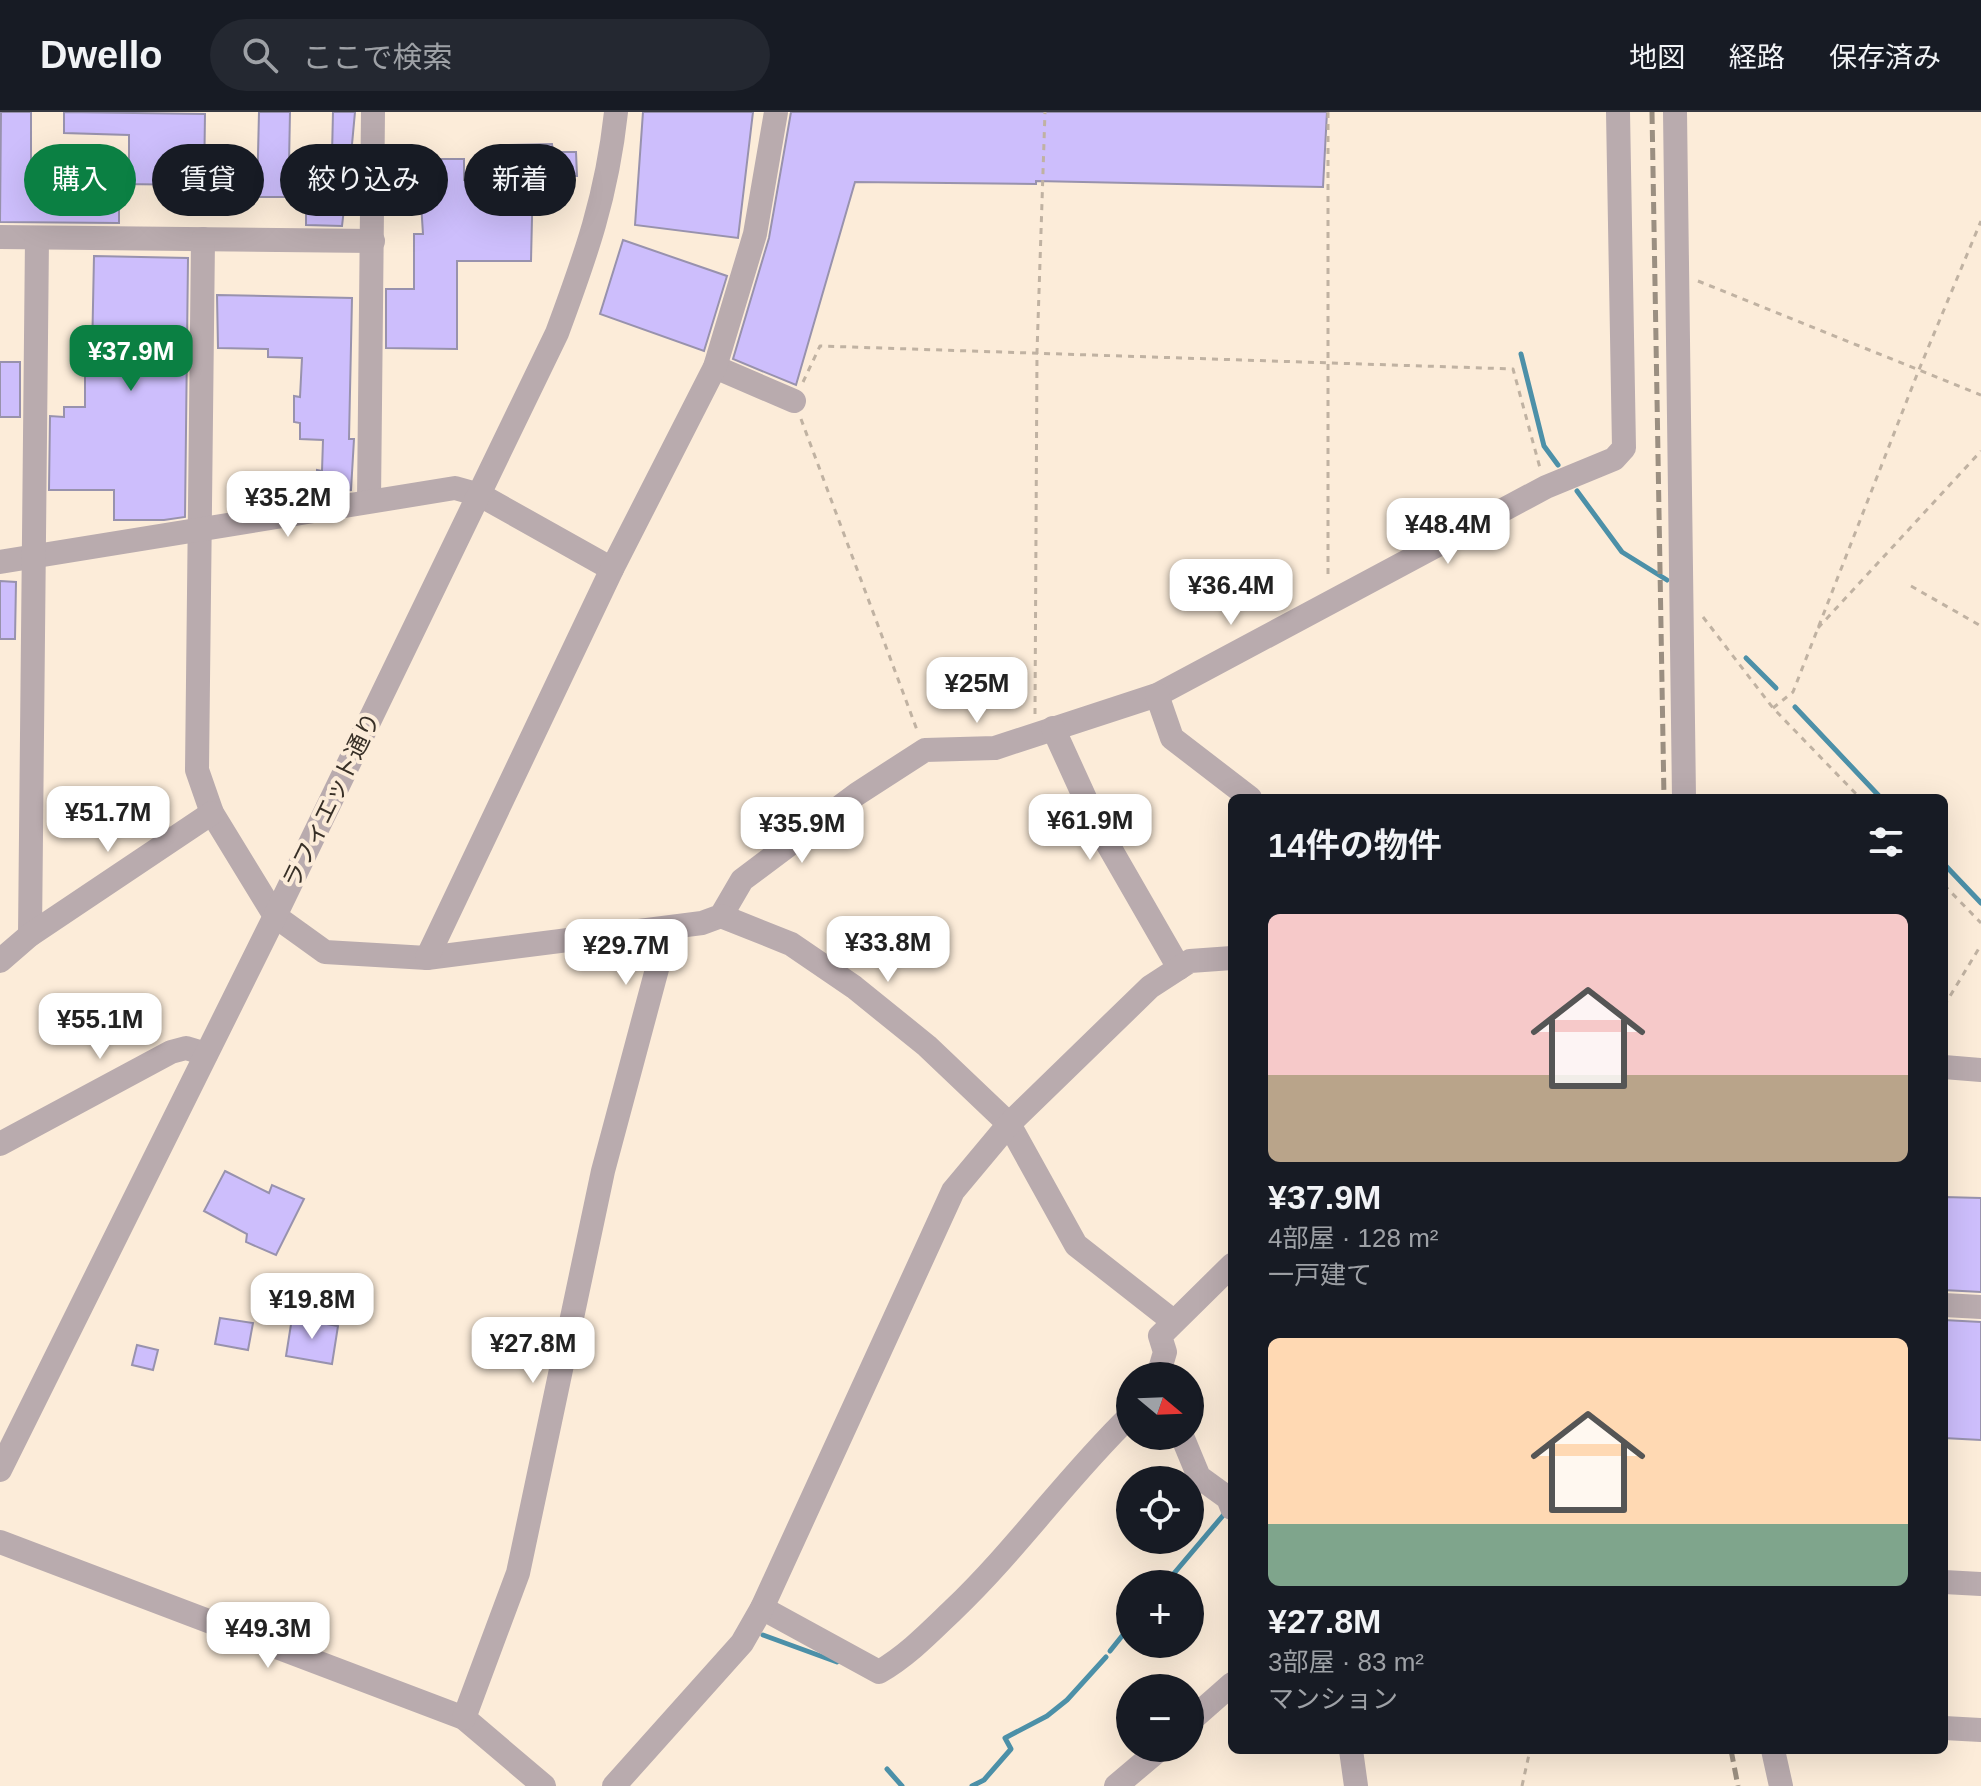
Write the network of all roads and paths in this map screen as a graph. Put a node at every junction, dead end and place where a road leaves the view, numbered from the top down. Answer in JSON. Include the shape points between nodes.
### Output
{"nodes":[{"id":1,"x":373,"y":112,"type":"edge"},
{"id":2,"x":616,"y":112,"type":"edge"},
{"id":3,"x":776,"y":112,"type":"edge"},
{"id":4,"x":1045,"y":112,"type":"edge"},
{"id":5,"x":1328,"y":112,"type":"edge"},
{"id":6,"x":1618,"y":112,"type":"edge"},
{"id":7,"x":1675,"y":112,"type":"edge"},
{"id":8,"x":1981,"y":221,"type":"edge"},
{"id":9,"x":0,"y":237,"type":"edge"},
{"id":10,"x":37,"y":238,"type":"junction"},
{"id":11,"x":203,"y":239,"type":"junction"},
{"id":12,"x":373,"y":241,"type":"junction"},
{"id":13,"x":1679,"y":274,"type":"junction"},
{"id":14,"x":1037,"y":352,"type":"junction"},
{"id":15,"x":1326,"y":361,"type":"junction"},
{"id":16,"x":715,"y":367,"type":"junction"},
{"id":17,"x":1918,"y":372,"type":"junction"},
{"id":18,"x":1981,"y":395,"type":"edge"},
{"id":19,"x":794,"y":401,"type":"junction"},
{"id":20,"x":1981,"y":451,"type":"edge"},
{"id":21,"x":1546,"y":487,"type":"junction"},
{"id":22,"x":480,"y":495,"type":"junction"},
{"id":23,"x":369,"y":501,"type":"junction"},
{"id":24,"x":200,"y":529,"type":"junction"},
{"id":25,"x":35,"y":556,"type":"junction"},
{"id":26,"x":0,"y":562,"type":"edge"},
{"id":27,"x":612,"y":569,"type":"junction"},
{"id":28,"x":1911,"y":586,"type":"dead end"},
{"id":29,"x":1682,"y":589,"type":"junction"},
{"id":30,"x":1328,"y":602,"type":"junction"},
{"id":31,"x":1981,"y":626,"type":"edge"},
{"id":32,"x":1815,"y":631,"type":"junction"},
{"id":33,"x":1157,"y":695,"type":"junction"},
{"id":34,"x":1773,"y":708,"type":"junction"},
{"id":35,"x":1044,"y":731,"type":"junction"},
{"id":36,"x":925,"y":750,"type":"junction"},
{"id":37,"x":1245,"y":794,"type":"edge"},
{"id":38,"x":1684,"y":794,"type":"edge"},
{"id":39,"x":1856,"y":794,"type":"edge"},
{"id":40,"x":212,"y":813,"type":"junction"},
{"id":41,"x":1948,"y":889,"type":"edge"},
{"id":42,"x":275,"y":916,"type":"junction"},
{"id":43,"x":721,"y":916,"type":"junction"},
{"id":44,"x":1981,"y":923,"type":"edge"},
{"id":45,"x":668,"y":928,"type":"junction"},
{"id":46,"x":30,"y":935,"type":"junction"},
{"id":47,"x":1981,"y":945,"type":"edge"},
{"id":48,"x":427,"y":958,"type":"junction"},
{"id":49,"x":1228,"y":958,"type":"edge"},
{"id":50,"x":0,"y":961,"type":"edge"},
{"id":51,"x":1179,"y":968,"type":"junction"},
{"id":52,"x":1948,"y":999,"type":"edge"},
{"id":53,"x":206,"y":1054,"type":"junction"},
{"id":54,"x":1948,"y":1067,"type":"edge"},
{"id":55,"x":1981,"y":1070,"type":"edge"},
{"id":56,"x":1009,"y":1124,"type":"junction"},
{"id":57,"x":0,"y":1144,"type":"edge"},
{"id":58,"x":1228,"y":1269,"type":"edge"},
{"id":59,"x":1948,"y":1305,"type":"edge"},
{"id":60,"x":1981,"y":1307,"type":"edge"},
{"id":61,"x":1173,"y":1321,"type":"junction"},
{"id":62,"x":1162,"y":1362,"type":"edge"},
{"id":63,"x":1116,"y":1429,"type":"edge"},
{"id":64,"x":1188,"y":1450,"type":"edge"},
{"id":65,"x":0,"y":1470,"type":"edge"},
{"id":66,"x":1228,"y":1498,"type":"edge"},
{"id":67,"x":0,"y":1542,"type":"edge"},
{"id":68,"x":1948,"y":1582,"type":"edge"},
{"id":69,"x":1981,"y":1584,"type":"edge"},
{"id":70,"x":762,"y":1608,"type":"junction"},
{"id":71,"x":1228,"y":1688,"type":"edge"},
{"id":72,"x":1204,"y":1709,"type":"edge"},
{"id":73,"x":464,"y":1718,"type":"junction"},
{"id":74,"x":1948,"y":1728,"type":"edge"},
{"id":75,"x":1981,"y":1730,"type":"edge"},
{"id":76,"x":1352,"y":1754,"type":"edge"},
{"id":77,"x":1529,"y":1754,"type":"edge"},
{"id":78,"x":1774,"y":1754,"type":"edge"},
{"id":79,"x":1144,"y":1762,"type":"edge"},
{"id":80,"x":544,"y":1786,"type":"edge"},
{"id":81,"x":614,"y":1786,"type":"edge"},
{"id":82,"x":1116,"y":1786,"type":"edge"},
{"id":83,"x":1356,"y":1786,"type":"edge"},
{"id":84,"x":1522,"y":1786,"type":"edge"},
{"id":85,"x":1781,"y":1786,"type":"edge"}],
"edges":[{"from":1,"to":12,"type":"street"},
{"from":2,"to":22,"type":"street","name":"ラフィエット通り","via":[[592,241],[557,333]]},
{"from":3,"to":16,"type":"street","via":[[755,234]]},
{"from":4,"to":14,"type":"path"},
{"from":5,"to":15,"type":"path"},
{"from":6,"to":21,"type":"street","via":[[1624,448],[1614,459]]},
{"from":7,"to":13,"type":"street"},
{"from":8,"to":17,"type":"path"},
{"from":9,"to":10,"type":"street"},
{"from":10,"to":11,"type":"street"},
{"from":10,"to":25,"type":"street"},
{"from":11,"to":12,"type":"street"},
{"from":11,"to":24,"type":"street"},
{"from":12,"to":23,"type":"street"},
{"from":13,"to":17,"type":"path"},
{"from":13,"to":29,"type":"street"},
{"from":14,"to":15,"type":"path"},
{"from":14,"to":19,"type":"path","via":[[820,346]]},
{"from":14,"to":35,"type":"path"},
{"from":15,"to":21,"type":"path","via":[[1513,369]]},
{"from":15,"to":30,"type":"path"},
{"from":16,"to":19,"type":"street"},
{"from":16,"to":27,"type":"street"},
{"from":17,"to":18,"type":"path"},
{"from":17,"to":32,"type":"path"},
{"from":19,"to":36,"type":"path"},
{"from":20,"to":32,"type":"path"},
{"from":21,"to":30,"type":"street"},
{"from":22,"to":23,"type":"street","via":[[455,488]]},
{"from":22,"to":27,"type":"street"},
{"from":22,"to":42,"type":"street","name":"ラフィエット通り"},
{"from":23,"to":24,"type":"street"},
{"from":24,"to":25,"type":"street"},
{"from":24,"to":40,"type":"street","via":[[197,770]]},
{"from":25,"to":26,"type":"street"},
{"from":25,"to":46,"type":"street"},
{"from":27,"to":48,"type":"street"},
{"from":28,"to":31,"type":"path"},
{"from":29,"to":34,"type":"path"},
{"from":29,"to":38,"type":"street"},
{"from":30,"to":33,"type":"street"},
{"from":32,"to":34,"type":"path","via":[[1793,692]]},
{"from":33,"to":35,"type":"street"},
{"from":33,"to":37,"type":"street","via":[[1172,738]]},
{"from":34,"to":39,"type":"path"},
{"from":35,"to":36,"type":"street","via":[[995,748]]},
{"from":35,"to":51,"type":"street"},
{"from":36,"to":43,"type":"street","via":[[742,880]]},
{"from":40,"to":42,"type":"street"},
{"from":40,"to":46,"type":"street"},
{"from":41,"to":44,"type":"path"},
{"from":42,"to":48,"type":"street","via":[[325,952]]},
{"from":42,"to":53,"type":"street","name":"ラフィエット通り"},
{"from":43,"to":45,"type":"street"},
{"from":43,"to":56,"type":"street","via":[[791,944],[854,987],[927,1046]]},
{"from":45,"to":48,"type":"street"},
{"from":45,"to":73,"type":"street","via":[[603,1171],[518,1573]]},
{"from":46,"to":50,"type":"street"},
{"from":47,"to":52,"type":"path"},
{"from":49,"to":51,"type":"street","via":[[1190,961]]},
{"from":51,"to":56,"type":"street","via":[[1150,987]]},
{"from":53,"to":57,"type":"street","via":[[186,1048],[171,1052]]},
{"from":53,"to":65,"type":"street","name":"ラフィエット通り"},
{"from":54,"to":55,"type":"street"},
{"from":56,"to":61,"type":"street","via":[[1076,1245]]},
{"from":56,"to":70,"type":"street","via":[[953,1191]]},
{"from":58,"to":61,"type":"street"},
{"from":59,"to":60,"type":"street"},
{"from":61,"to":62,"type":"street","via":[[1160,1336]]},
{"from":63,"to":70,"type":"street","via":[[997,1568],[905,1656],[879,1672]]},
{"from":64,"to":66,"type":"street","via":[[1199,1477]]},
{"from":67,"to":73,"type":"street"},
{"from":68,"to":69,"type":"street"},
{"from":70,"to":81,"type":"street","via":[[742,1643]]},
{"from":71,"to":72,"type":"street"},
{"from":73,"to":80,"type":"street"},
{"from":74,"to":75,"type":"street"},
{"from":76,"to":83,"type":"street"},
{"from":77,"to":84,"type":"path"},
{"from":78,"to":85,"type":"street"},
{"from":79,"to":82,"type":"street"}]}
